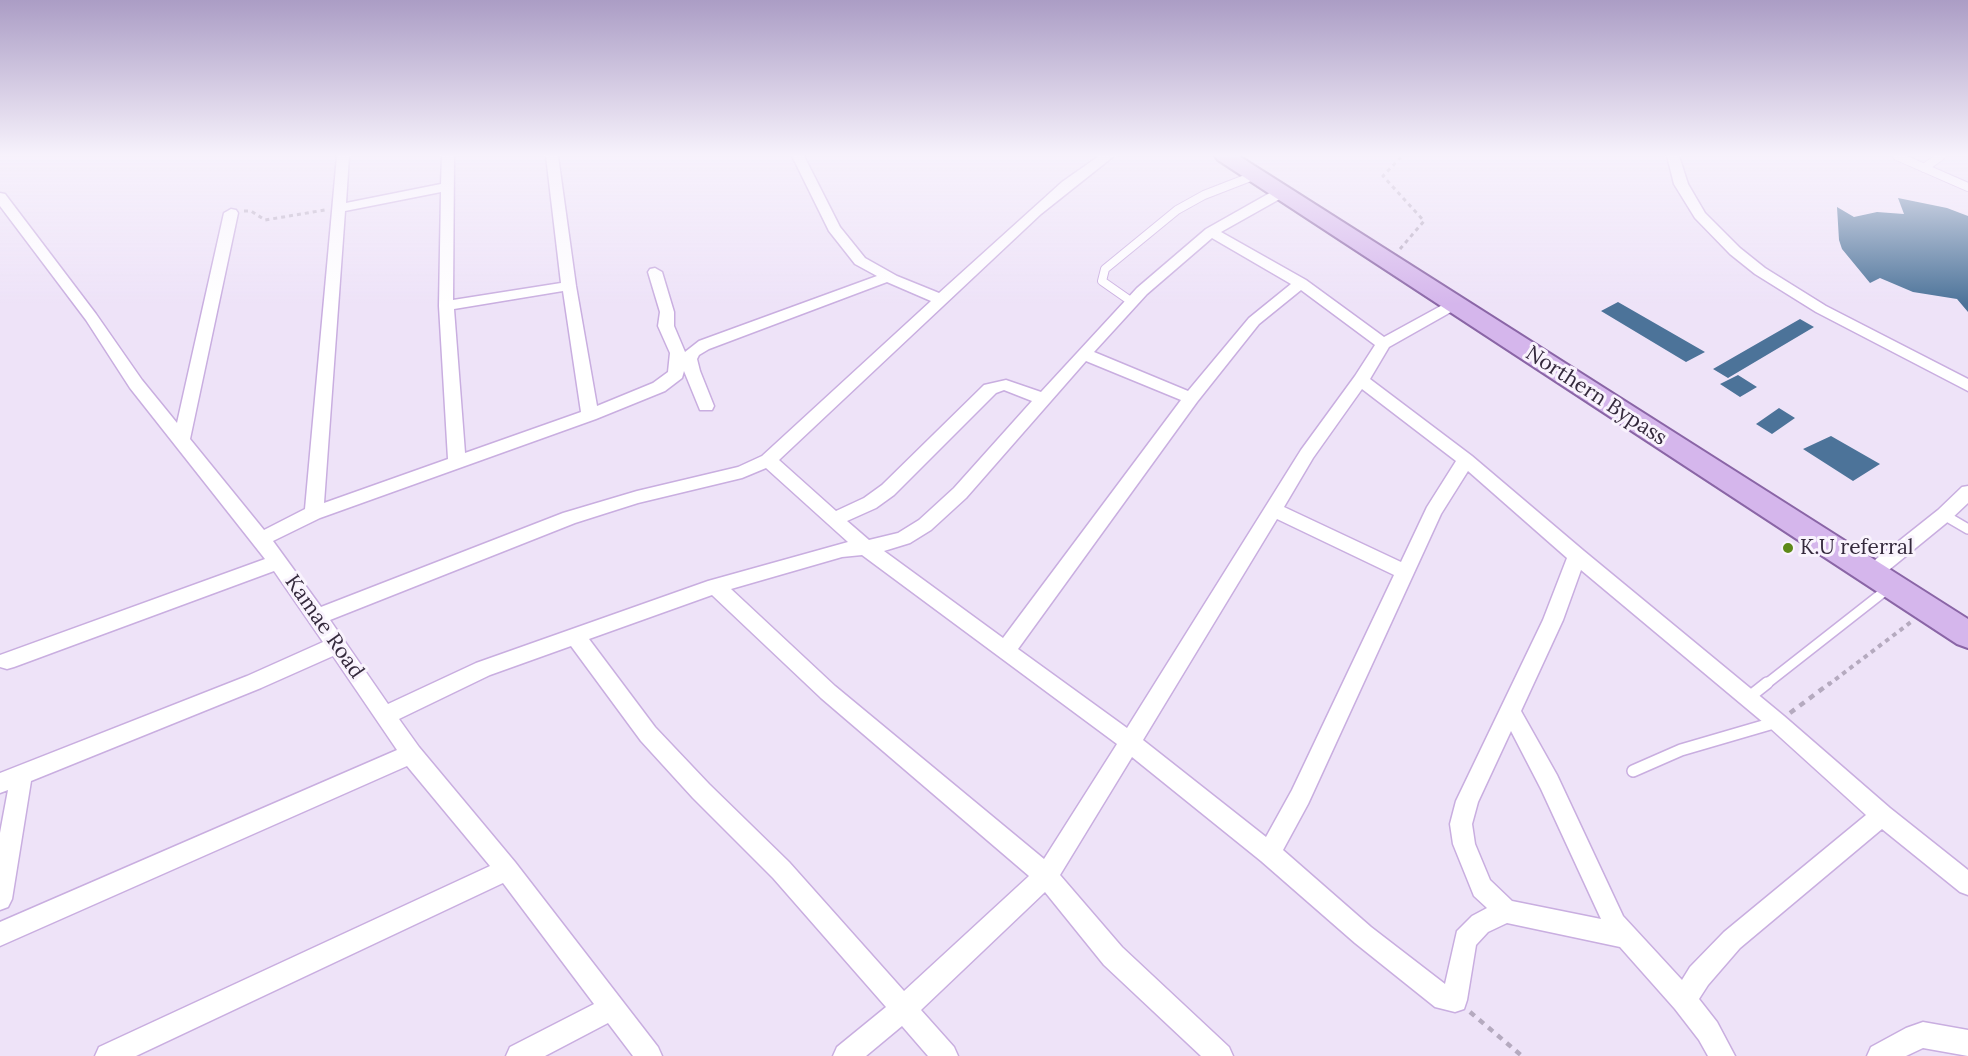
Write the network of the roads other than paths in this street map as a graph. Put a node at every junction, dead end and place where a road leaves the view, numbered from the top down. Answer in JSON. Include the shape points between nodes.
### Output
{"nodes":[{"id":1,"x":6,"y":205,"type":"edge"},
{"id":2,"x":353,"y":205,"type":"edge"},
{"id":3,"x":449,"y":205,"type":"edge"},
{"id":4,"x":558,"y":205,"type":"edge"},
{"id":5,"x":823,"y":205,"type":"edge"},
{"id":6,"x":1043,"y":205,"type":"edge"},
{"id":7,"x":1185,"y":205,"type":"edge"},
{"id":8,"x":1258,"y":205,"type":"edge"},
{"id":9,"x":1299,"y":205,"type":"edge"},
{"id":10,"x":1694,"y":205,"type":"edge"},
{"id":11,"x":339,"y":208,"type":"joint"},
{"id":12,"x":231,"y":213,"type":"road end"},
{"id":13,"x":1211,"y":232,"type":"junction"},
{"id":14,"x":655,"y":272,"type":"dead end"},
{"id":15,"x":888,"y":278,"type":"junction"},
{"id":16,"x":1301,"y":283,"type":"junction"},
{"id":17,"x":568,"y":286,"type":"junction"},
{"id":18,"x":940,"y":299,"type":"junction"},
{"id":19,"x":1132,"y":302,"type":"junction"},
{"id":20,"x":1453,"y":305,"type":"junction"},
{"id":21,"x":446,"y":306,"type":"junction"},
{"id":22,"x":1383,"y":344,"type":"junction"},
{"id":23,"x":1084,"y":354,"type":"junction"},
{"id":24,"x":1361,"y":380,"type":"junction"},
{"id":25,"x":1968,"y":386,"type":"edge"},
{"id":26,"x":1191,"y":398,"type":"junction"},
{"id":27,"x":1043,"y":399,"type":"junction"},
{"id":28,"x":706,"y":406,"type":"dead end"},
{"id":29,"x":590,"y":415,"type":"junction"},
{"id":30,"x":182,"y":440,"type":"junction"},
{"id":31,"x":768,"y":460,"type":"junction"},
{"id":32,"x":1466,"y":460,"type":"junction"},
{"id":33,"x":457,"y":462,"type":"junction"},
{"id":34,"x":1968,"y":492,"type":"edge"},
{"id":35,"x":1273,"y":509,"type":"junction"},
{"id":36,"x":314,"y":513,"type":"junction"},
{"id":37,"x":1944,"y":515,"type":"junction"},
{"id":38,"x":834,"y":519,"type":"junction"},
{"id":39,"x":1968,"y":529,"type":"edge"},
{"id":40,"x":261,"y":539,"type":"junction"},
{"id":41,"x":866,"y":548,"type":"junction"},
{"id":42,"x":1576,"y":556,"type":"junction"},
{"id":43,"x":277,"y":562,"type":"junction"},
{"id":44,"x":1405,"y":572,"type":"junction"},
{"id":45,"x":1882,"y":579,"type":"junction"},
{"id":46,"x":715,"y":586,"type":"junction"},
{"id":47,"x":317,"y":617,"type":"junction"},
{"id":48,"x":1968,"y":635,"type":"edge"},
{"id":49,"x":576,"y":637,"type":"junction"},
{"id":50,"x":337,"y":645,"type":"junction"},
{"id":51,"x":1006,"y":650,"type":"junction"},
{"id":52,"x":7,"y":661,"type":"dead end"},
{"id":53,"x":1748,"y":698,"type":"junction"},
{"id":54,"x":1510,"y":712,"type":"junction"},
{"id":55,"x":386,"y":715,"type":"junction"},
{"id":56,"x":1778,"y":722,"type":"junction"},
{"id":57,"x":1131,"y":742,"type":"junction"},
{"id":58,"x":411,"y":754,"type":"junction"},
{"id":59,"x":1633,"y":771,"type":"dead end"},
{"id":60,"x":10,"y":779,"type":"edge"},
{"id":61,"x":1882,"y":815,"type":"junction"},
{"id":62,"x":1269,"y":853,"type":"junction"},
{"id":63,"x":507,"y":870,"type":"junction"},
{"id":64,"x":1046,"y":876,"type":"junction"},
{"id":65,"x":1968,"y":884,"type":"edge"},
{"id":66,"x":0,"y":899,"type":"edge"},
{"id":67,"x":1506,"y":910,"type":"junction"},
{"id":68,"x":0,"y":934,"type":"edge"},
{"id":69,"x":1625,"y":936,"type":"junction"},
{"id":70,"x":1684,"y":1000,"type":"junction"},
{"id":71,"x":612,"y":1008,"type":"junction"},
{"id":72,"x":903,"y":1009,"type":"junction"},
{"id":73,"x":1968,"y":1043,"type":"edge"},
{"id":74,"x":108,"y":1056,"type":"edge"},
{"id":75,"x":519,"y":1056,"type":"edge"},
{"id":76,"x":649,"y":1056,"type":"edge"},
{"id":77,"x":846,"y":1056,"type":"edge"},
{"id":78,"x":945,"y":1056,"type":"edge"},
{"id":79,"x":1220,"y":1056,"type":"edge"},
{"id":80,"x":1722,"y":1056,"type":"edge"},
{"id":81,"x":1880,"y":1056,"type":"edge"}],
"edges":[{"from":1,"to":30,"type":"street","name":"Kamae Road","via":[[136,384]]},
{"from":2,"to":11,"type":"street"},
{"from":3,"to":21,"type":"street"},
{"from":4,"to":17,"type":"street"},
{"from":5,"to":15,"type":"street","via":[[853,254]]},
{"from":6,"to":18,"type":"street"},
{"from":7,"to":19,"type":"lane","via":[[1106,269],[1102,281]]},
{"from":8,"to":13,"type":"street"},
{"from":9,"to":20,"type":"main road","name":"Northern Bypass"},
{"from":10,"to":25,"type":"street","via":[[1735,251],[1760,271],[1821,309]]},
{"from":11,"to":36,"type":"street"},
{"from":12,"to":30,"type":"street"},
{"from":13,"to":16,"type":"street"},
{"from":13,"to":19,"type":"street"},
{"from":14,"to":29,"type":"street","via":[[667,312],[666,326],[678,353],[676,374],[659,387]]},
{"from":15,"to":18,"type":"street"},
{"from":15,"to":28,"type":"street","via":[[693,352],[689,359]]},
{"from":16,"to":22,"type":"street"},
{"from":16,"to":26,"type":"street","via":[[1254,321]]},
{"from":17,"to":21,"type":"street"},
{"from":17,"to":29,"type":"street"},
{"from":18,"to":31,"type":"street"},
{"from":19,"to":23,"type":"street"},
{"from":20,"to":22,"type":"street"},
{"from":20,"to":45,"type":"main road","name":"Northern Bypass"},
{"from":21,"to":33,"type":"street"},
{"from":22,"to":24,"type":"street"},
{"from":23,"to":26,"type":"street"},
{"from":23,"to":27,"type":"street"},
{"from":24,"to":32,"type":"street"},
{"from":24,"to":35,"type":"street"},
{"from":26,"to":51,"type":"street"},
{"from":27,"to":38,"type":"street","via":[[1006,385],[990,389],[888,490]]},
{"from":27,"to":41,"type":"street","via":[[960,493],[925,525],[893,543]]},
{"from":29,"to":33,"type":"street"},
{"from":30,"to":40,"type":"street","name":"Kamae Road"},
{"from":31,"to":38,"type":"street"},
{"from":31,"to":47,"type":"street","via":[[742,472],[569,518]]},
{"from":32,"to":42,"type":"street"},
{"from":32,"to":44,"type":"street","via":[[1433,512]]},
{"from":33,"to":36,"type":"street"},
{"from":34,"to":37,"type":"street"},
{"from":35,"to":44,"type":"street"},
{"from":35,"to":57,"type":"street"},
{"from":36,"to":40,"type":"street"},
{"from":37,"to":39,"type":"lane"},
{"from":37,"to":45,"type":"street"},
{"from":38,"to":41,"type":"street"},
{"from":40,"to":43,"type":"street","name":"Kamae Road"},
{"from":41,"to":46,"type":"street","via":[[842,550]]},
{"from":41,"to":51,"type":"street"},
{"from":42,"to":53,"type":"street"},
{"from":42,"to":54,"type":"street","via":[[1553,620]]},
{"from":43,"to":47,"type":"street","name":"Kamae Road"},
{"from":43,"to":52,"type":"street"},
{"from":44,"to":62,"type":"street","via":[[1305,787]]},
{"from":45,"to":48,"type":"main road","name":"Northern Bypass"},
{"from":45,"to":53,"type":"lane"},
{"from":46,"to":49,"type":"street"},
{"from":46,"to":64,"type":"street","via":[[828,692]]},
{"from":47,"to":50,"type":"street","name":"Kamae Road"},
{"from":49,"to":55,"type":"street","via":[[483,669]]},
{"from":49,"to":72,"type":"street","via":[[648,734],[781,870]]},
{"from":50,"to":55,"type":"street","name":"Kamae Road"},
{"from":50,"to":60,"type":"street"},
{"from":51,"to":57,"type":"street"},
{"from":53,"to":56,"type":"street"},
{"from":54,"to":67,"type":"street","via":[[1467,801],[1461,824],[1464,844],[1482,888]]},
{"from":54,"to":69,"type":"street"},
{"from":55,"to":58,"type":"street","name":"Kamae Road"},
{"from":56,"to":59,"type":"lane","via":[[1681,750]]},
{"from":56,"to":61,"type":"street"},
{"from":57,"to":62,"type":"street"},
{"from":57,"to":64,"type":"street"},
{"from":58,"to":63,"type":"street","name":"Kamae Road"},
{"from":58,"to":68,"type":"street"},
{"from":60,"to":66,"type":"street"},
{"from":61,"to":65,"type":"street"},
{"from":61,"to":70,"type":"street","via":[[1731,940]]},
{"from":62,"to":67,"type":"street","via":[[1444,998],[1455,1000],[1465,939],[1480,924]]},
{"from":63,"to":71,"type":"street","name":"Kamae Road"},
{"from":63,"to":74,"type":"street"},
{"from":64,"to":72,"type":"street"},
{"from":64,"to":79,"type":"street","via":[[1113,956]]},
{"from":67,"to":69,"type":"street"},
{"from":69,"to":70,"type":"street"},
{"from":70,"to":80,"type":"street"},
{"from":71,"to":75,"type":"street"},
{"from":71,"to":76,"type":"street","name":"Kamae Road"},
{"from":72,"to":77,"type":"street"},
{"from":72,"to":78,"type":"street"},
{"from":73,"to":81,"type":"street","via":[[1923,1035]]}]}
